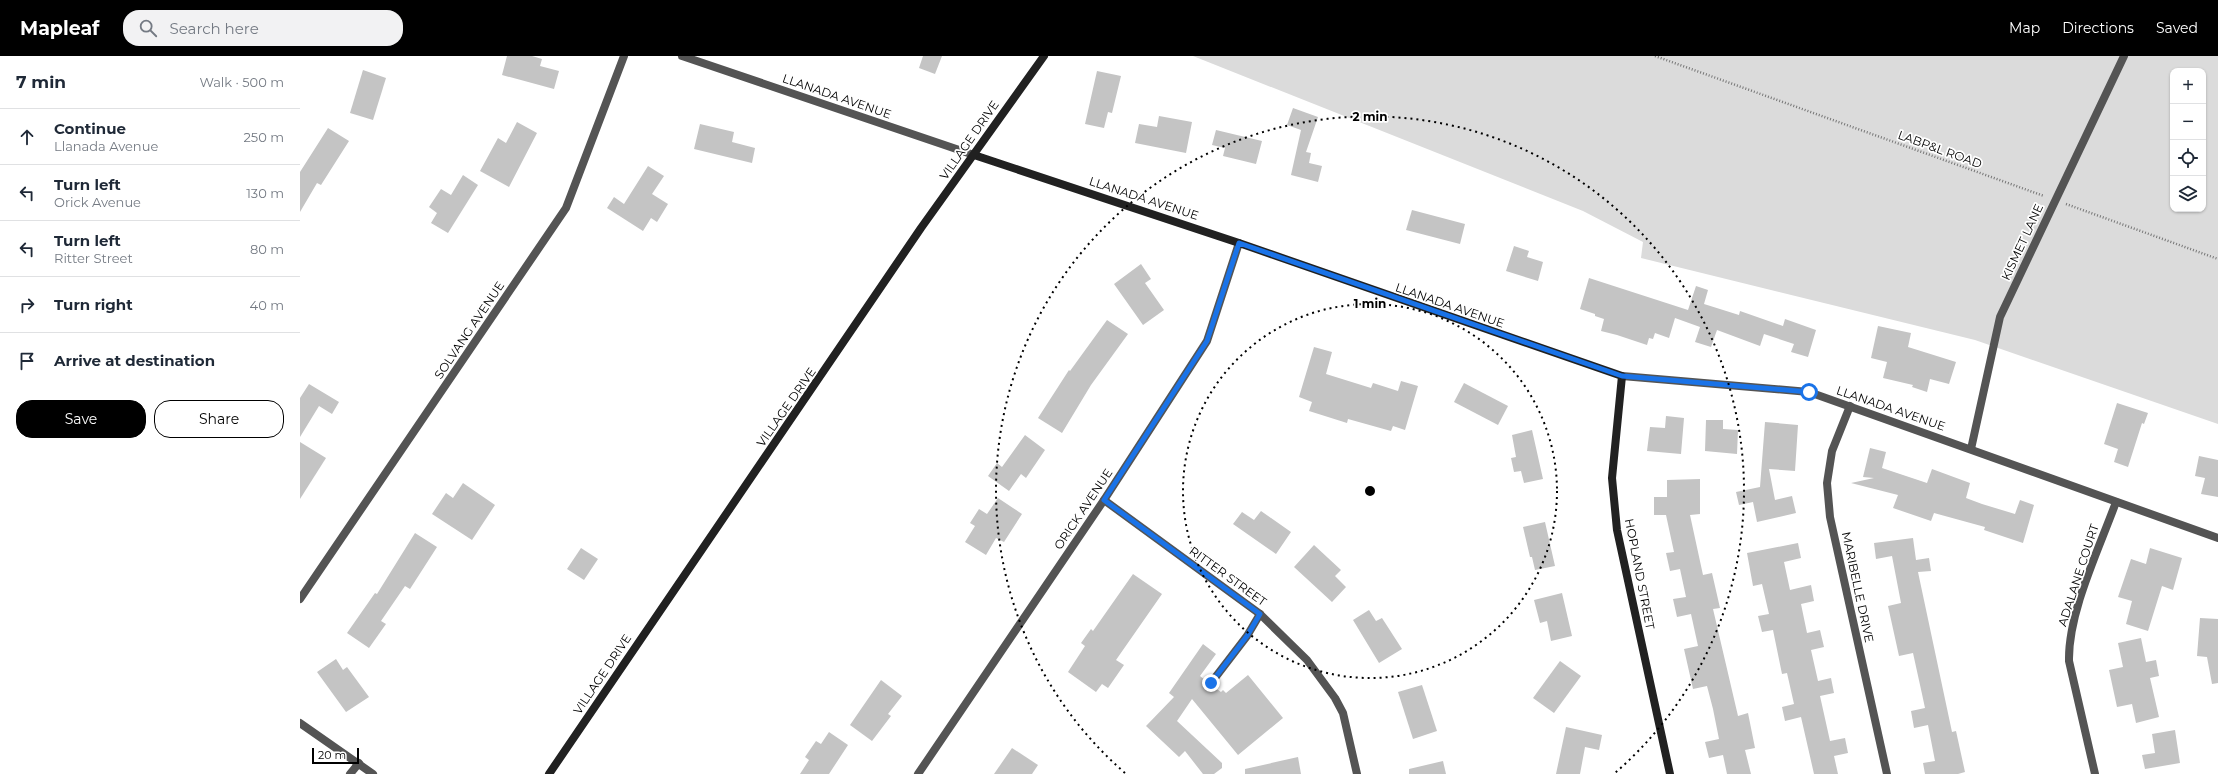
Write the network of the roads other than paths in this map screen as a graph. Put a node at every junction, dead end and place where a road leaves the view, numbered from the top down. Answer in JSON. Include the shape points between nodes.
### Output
{"nodes":[{"id":1,"x":624,"y":56,"type":"edge"},
{"id":2,"x":682,"y":56,"type":"edge"},
{"id":3,"x":1044,"y":56,"type":"edge"},
{"id":4,"x":2124,"y":56,"type":"edge"},
{"id":5,"x":974,"y":155,"type":"junction"},
{"id":6,"x":1239,"y":243,"type":"junction"},
{"id":7,"x":1622,"y":376,"type":"junction"},
{"id":8,"x":1850,"y":406,"type":"junction"},
{"id":9,"x":1971,"y":449,"type":"junction"},
{"id":10,"x":1104,"y":500,"type":"junction"},
{"id":11,"x":2116,"y":502,"type":"junction"},
{"id":12,"x":2218,"y":538,"type":"edge"},
{"id":13,"x":300,"y":599,"type":"edge"},
{"id":14,"x":1260,"y":614,"type":"junction"},
{"id":15,"x":1211,"y":683,"type":"dead end"},
{"id":16,"x":300,"y":724,"type":"edge"},
{"id":17,"x":358,"y":763,"type":"junction"},
{"id":18,"x":350,"y":774,"type":"edge"},
{"id":19,"x":373,"y":774,"type":"edge"},
{"id":20,"x":549,"y":774,"type":"edge"},
{"id":21,"x":918,"y":774,"type":"edge"},
{"id":22,"x":1357,"y":774,"type":"edge"},
{"id":23,"x":1670,"y":774,"type":"edge"},
{"id":24,"x":1887,"y":774,"type":"edge"},
{"id":25,"x":2095,"y":774,"type":"edge"}],
"edges":[{"from":1,"to":13,"type":"street","name":"SOLVANG AVENUE","via":[[566,208]]},
{"from":2,"to":5,"type":"street","name":"LLANADA AVENUE"},
{"from":3,"to":5,"type":"street","name":"VILLAGE DRIVE"},
{"from":4,"to":9,"type":"street","name":"KISMET LANE","via":[[2000,318]]},
{"from":5,"to":6,"type":"street","name":"LLANADA AVENUE"},
{"from":5,"to":20,"type":"street","name":"VILLAGE DRIVE","via":[[921,228]]},
{"from":6,"to":7,"type":"street","name":"LLANADA AVENUE"},
{"from":6,"to":10,"type":"street","name":"ORICK AVENUE","via":[[1207,341]]},
{"from":7,"to":8,"type":"street","name":"LLANADA AVENUE","via":[[1809,392]]},
{"from":7,"to":23,"type":"street","name":"HOPLAND STREET","via":[[1612,478],[1617,530]]},
{"from":8,"to":9,"type":"street","name":"LLANADA AVENUE"},
{"from":8,"to":24,"type":"street","name":"MARIBELLE DRIVE","via":[[1832,451],[1827,483],[1830,517]]},
{"from":9,"to":11,"type":"street","name":"LLANADA AVENUE"},
{"from":10,"to":14,"type":"street","name":"RITTER STREET"},
{"from":10,"to":21,"type":"street","name":"ORICK AVENUE"},
{"from":11,"to":12,"type":"street","name":"LLANADA AVENUE"},
{"from":11,"to":25,"type":"street","name":"ADALANE COURT","via":[[2075,615],[2069,644],[2069,661]]},
{"from":14,"to":15,"type":"street","via":[[1247,636]]},
{"from":14,"to":22,"type":"street","name":"RITTER STREET","via":[[1307,660],[1335,698],[1343,713]]},
{"from":16,"to":17,"type":"street"},
{"from":17,"to":18,"type":"street"},
{"from":17,"to":19,"type":"street"}]}
